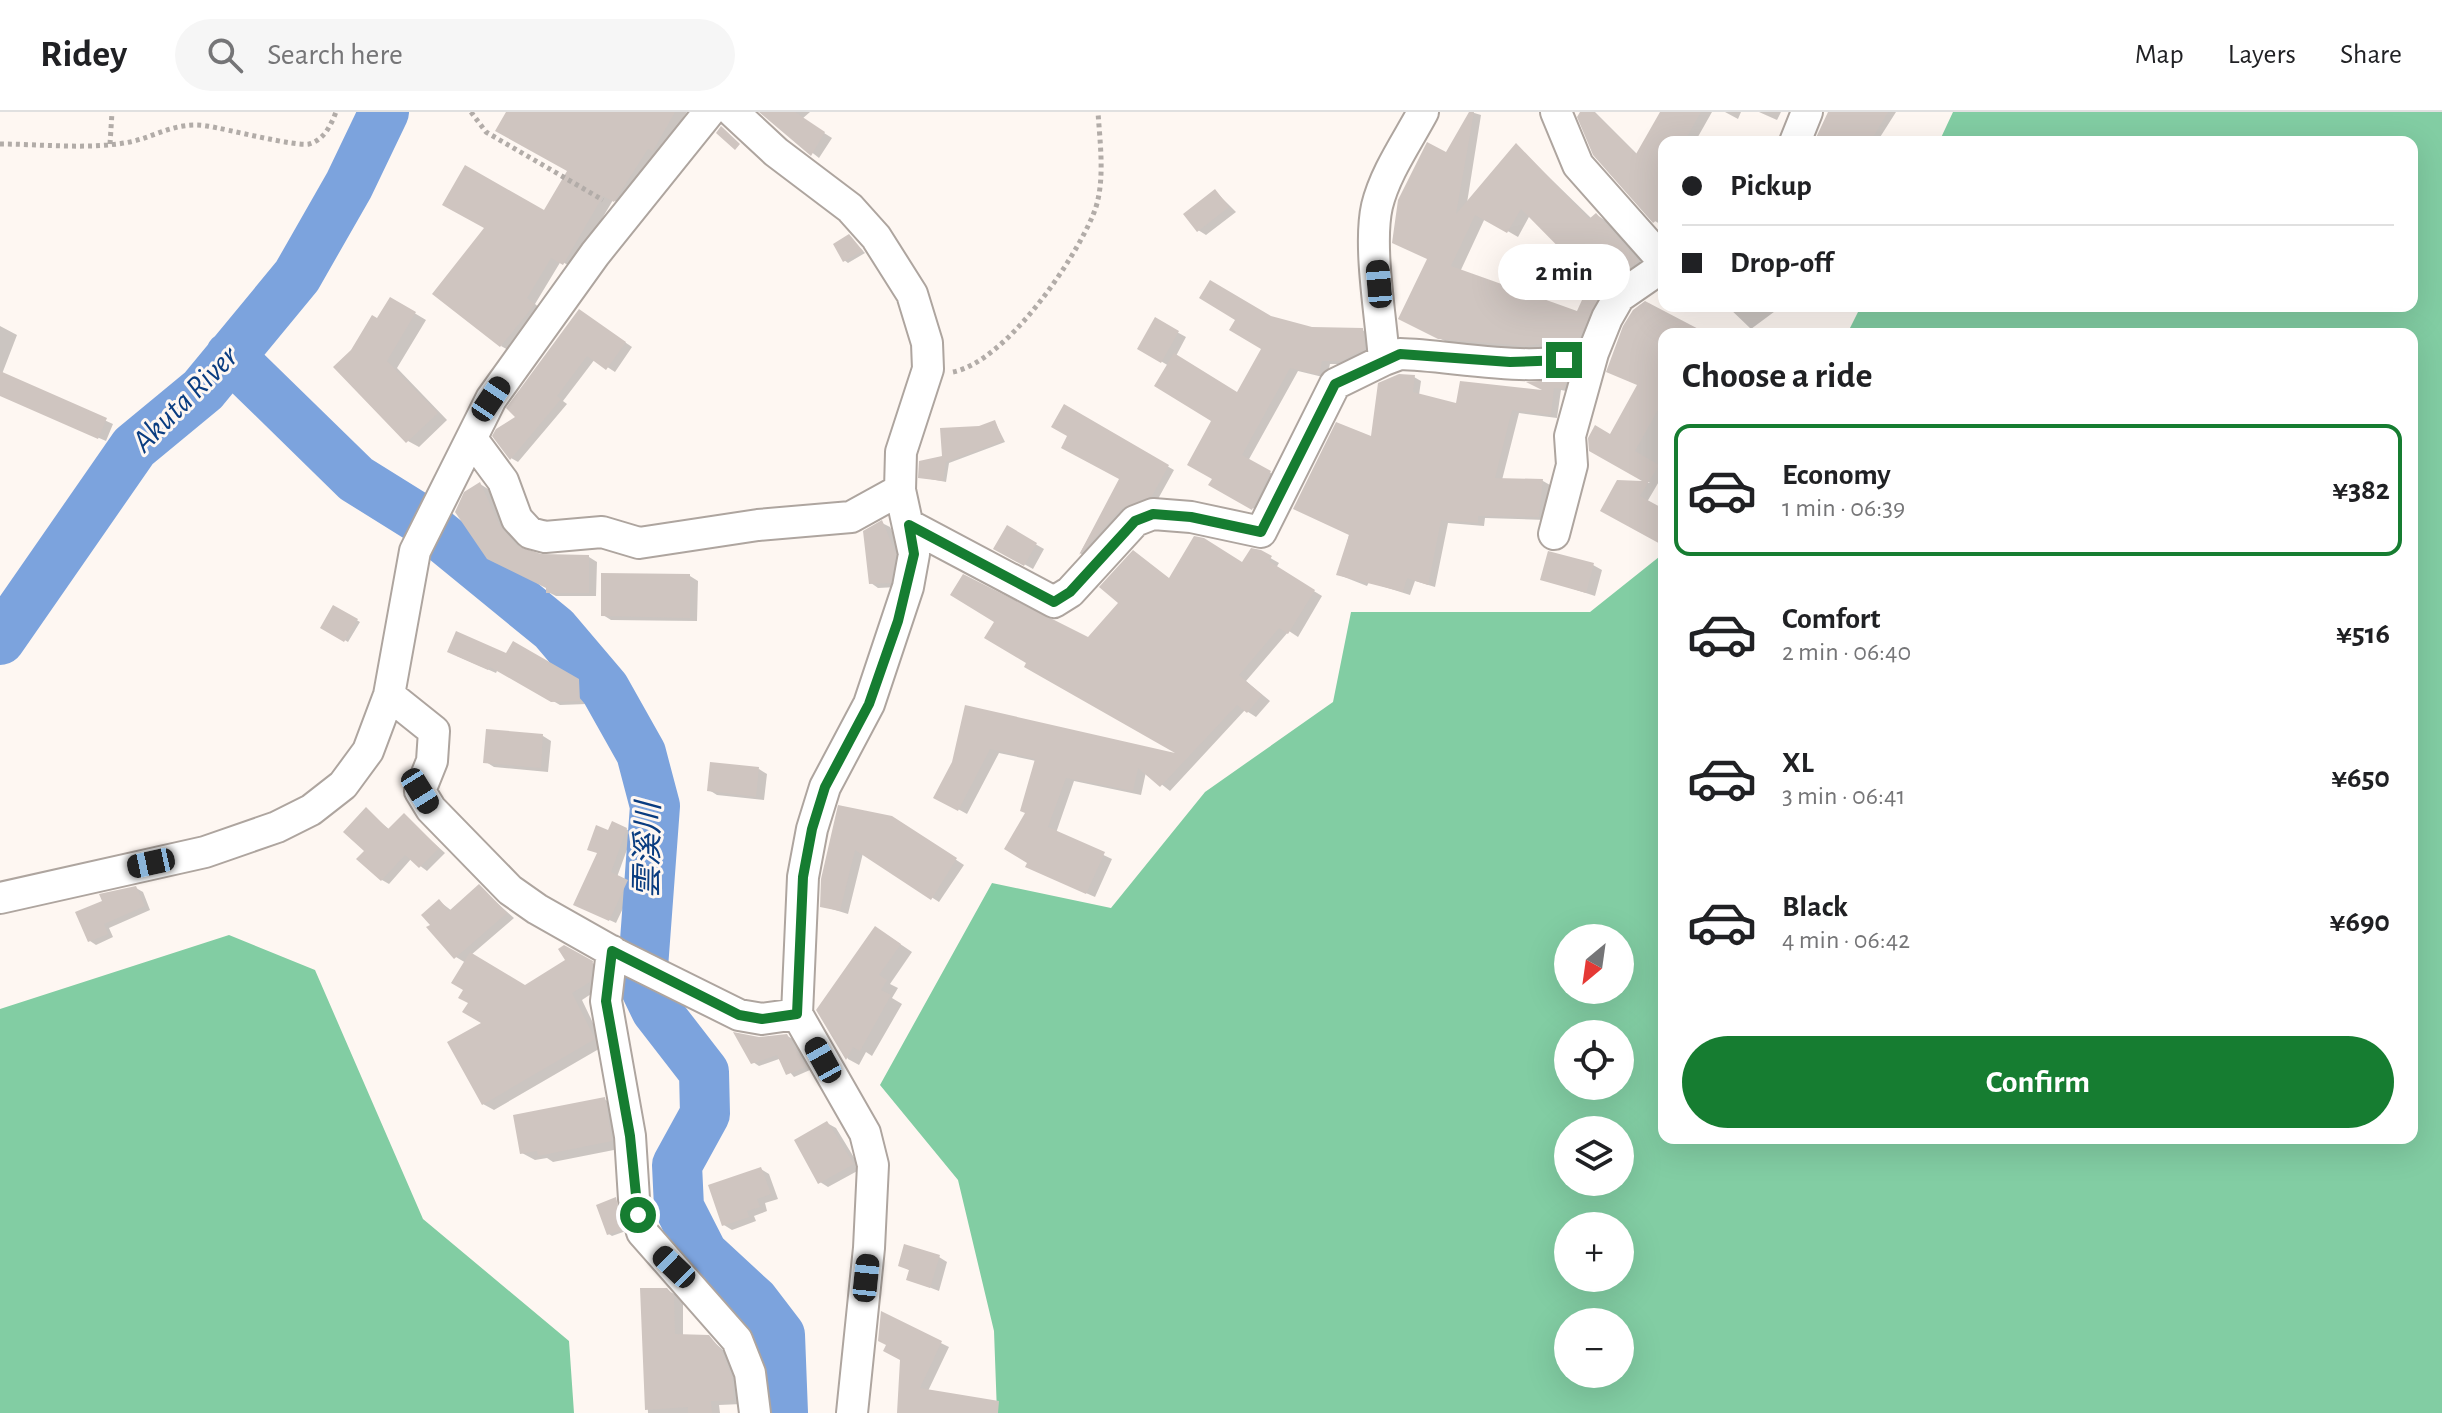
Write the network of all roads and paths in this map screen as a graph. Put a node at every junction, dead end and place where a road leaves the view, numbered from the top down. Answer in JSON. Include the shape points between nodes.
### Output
{"nodes":[{"id":1,"x":112,"y":112,"type":"edge"},
{"id":2,"x":336,"y":112,"type":"edge"},
{"id":3,"x":471,"y":112,"type":"edge"},
{"id":4,"x":709,"y":112,"type":"edge"},
{"id":5,"x":733,"y":112,"type":"edge"},
{"id":6,"x":1098,"y":112,"type":"edge"},
{"id":7,"x":1423,"y":112,"type":"edge"},
{"id":8,"x":1556,"y":112,"type":"edge"},
{"id":9,"x":1807,"y":112,"type":"edge"},
{"id":10,"x":1797,"y":136,"type":"edge"},
{"id":11,"x":0,"y":144,"type":"edge"},
{"id":12,"x":110,"y":144,"type":"junction"},
{"id":13,"x":628,"y":214,"type":"junction"},
{"id":14,"x":1658,"y":257,"type":"edge"},
{"id":15,"x":1658,"y":268,"type":"edge"},
{"id":16,"x":1593,"y":353,"type":"junction"},
{"id":17,"x":1384,"y":360,"type":"junction"},
{"id":18,"x":924,"y":378,"type":"junction"},
{"id":19,"x":472,"y":439,"type":"junction"},
{"id":20,"x":900,"y":490,"type":"junction"},
{"id":21,"x":909,"y":525,"type":"junction"},
{"id":22,"x":1554,"y":534,"type":"dead end"},
{"id":23,"x":389,"y":695,"type":"junction"},
{"id":24,"x":0,"y":898,"type":"edge"},
{"id":25,"x":616,"y":954,"type":"junction"},
{"id":26,"x":797,"y":1014,"type":"junction"},
{"id":27,"x":755,"y":1413,"type":"edge"},
{"id":28,"x":852,"y":1413,"type":"edge"}],
"edges":[{"from":1,"to":12,"type":"path"},
{"from":2,"to":12,"type":"path","via":[[323,136],[310,144],[292,145],[190,123]]},
{"from":3,"to":13,"type":"path","via":[[486,132]]},
{"from":4,"to":13,"type":"street"},
{"from":5,"to":18,"type":"street","via":[[850,208],[876,237],[921,318],[927,343]]},
{"from":6,"to":18,"type":"path","via":[[1100,184],[1094,214],[1055,280],[986,357],[959,371]]},
{"from":7,"to":17,"type":"street","via":[[1383,192],[1374,229]]},
{"from":8,"to":14,"type":"street","via":[[1578,165]]},
{"from":9,"to":10,"type":"street"},
{"from":11,"to":12,"type":"path"},
{"from":13,"to":19,"type":"street","via":[[511,369]]},
{"from":15,"to":16,"type":"street","via":[[1619,297]]},
{"from":16,"to":17,"type":"street","via":[[1548,362],[1400,354]]},
{"from":16,"to":22,"type":"street","via":[[1570,436],[1572,465]]},
{"from":17,"to":21,"type":"street","via":[[1335,384],[1261,532],[1153,514],[1135,521],[1070,592],[1054,602]]},
{"from":18,"to":20,"type":"street","via":[[901,452]]},
{"from":19,"to":20,"type":"street","via":[[503,481],[517,519],[530,533],[545,537],[602,532],[639,543],[851,517]]},
{"from":19,"to":23,"type":"street","via":[[420,540]]},
{"from":20,"to":21,"type":"street"},
{"from":21,"to":26,"type":"street","via":[[914,554],[898,621],[869,704],[825,787],[812,829],[803,877]]},
{"from":23,"to":24,"type":"street","via":[[368,751],[343,785],[311,810],[205,852]]},
{"from":23,"to":25,"type":"street","via":[[434,731],[432,761],[420,791],[431,809],[510,890]]},
{"from":25,"to":26,"type":"street","via":[[739,1015],[762,1019]]},
{"from":25,"to":27,"type":"street","via":[[606,1001],[642,1232],[737,1340],[750,1373]]},
{"from":26,"to":28,"type":"street","via":[[865,1133],[873,1165]]}]}
